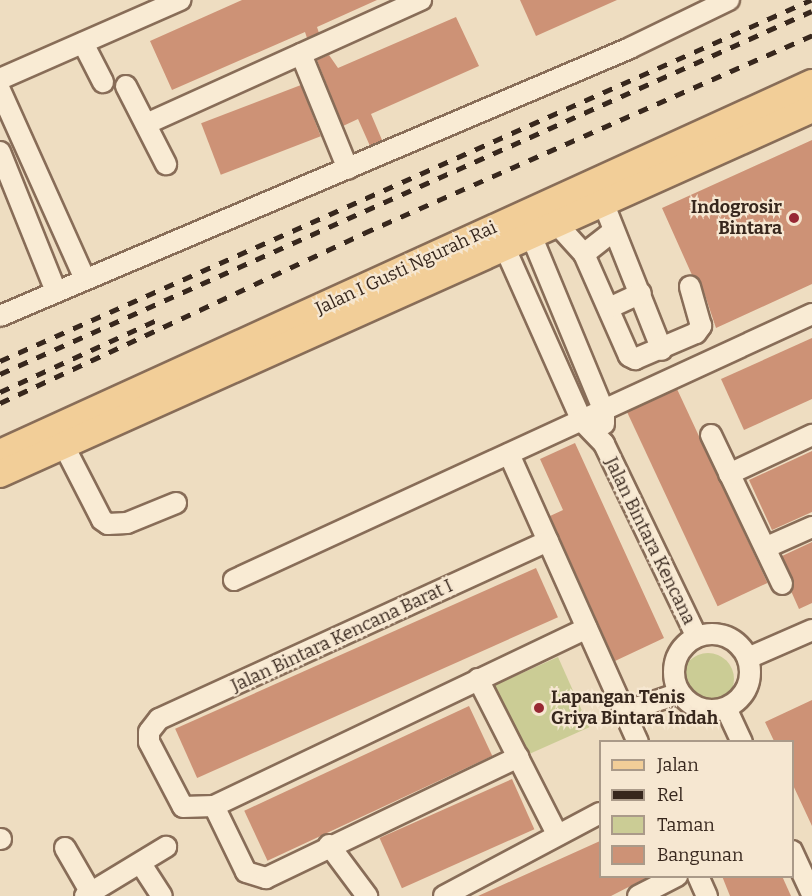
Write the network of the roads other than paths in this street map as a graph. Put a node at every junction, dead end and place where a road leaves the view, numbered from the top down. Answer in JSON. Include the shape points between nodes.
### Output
{"nodes":[{"id":1,"x":180,"y":0,"type":"edge"},
{"id":2,"x":421,"y":0,"type":"edge"},
{"id":3,"x":729,"y":0,"type":"edge"},
{"id":4,"x":83,"y":43,"type":"junction"},
{"id":5,"x":300,"y":54,"type":"junction"},
{"id":6,"x":0,"y":79,"type":"edge"},
{"id":7,"x":103,"y":81,"type":"dead end"},
{"id":8,"x":812,"y":83,"type":"edge"},
{"id":9,"x":126,"y":86,"type":"dead end"},
{"id":10,"x":0,"y":90,"type":"edge"},
{"id":11,"x":812,"y":109,"type":"edge"},
{"id":12,"x":146,"y":124,"type":"junction"},
{"id":13,"x":0,"y":152,"type":"edge"},
{"id":14,"x":686,"y":154,"type":"junction"},
{"id":15,"x":166,"y":164,"type":"dead end"},
{"id":16,"x":348,"y":168,"type":"junction"},
{"id":17,"x":603,"y":202,"type":"junction"},
{"id":18,"x":556,"y":223,"type":"junction"},
{"id":19,"x":613,"y":231,"type":"junction"},
{"id":20,"x":531,"y":235,"type":"junction"},
{"id":21,"x":504,"y":246,"type":"junction"},
{"id":22,"x":584,"y":254,"type":"junction"},
{"id":23,"x":85,"y":279,"type":"junction"},
{"id":24,"x":690,"y":287,"type":"dead end"},
{"id":25,"x":56,"y":291,"type":"junction"},
{"id":26,"x":641,"y":293,"type":"junction"},
{"id":27,"x":557,"y":297,"type":"junction"},
{"id":28,"x":534,"y":308,"type":"junction"},
{"id":29,"x":609,"y":308,"type":"junction"},
{"id":30,"x":335,"y":311,"type":"junction"},
{"id":31,"x":812,"y":314,"type":"edge"},
{"id":32,"x":0,"y":316,"type":"edge"},
{"id":33,"x":662,"y":350,"type":"junction"},
{"id":34,"x":604,"y":411,"type":"junction"},
{"id":35,"x":582,"y":421,"type":"junction"},
{"id":36,"x":711,"y":435,"type":"dead end"},
{"id":37,"x":812,"y":435,"type":"edge"},
{"id":38,"x":63,"y":444,"type":"junction"},
{"id":39,"x":604,"y":444,"type":"junction"},
{"id":40,"x":0,"y":453,"type":"edge"},
{"id":41,"x":509,"y":454,"type":"junction"},
{"id":42,"x":0,"y":474,"type":"edge"},
{"id":43,"x":729,"y":474,"type":"junction"},
{"id":44,"x":176,"y":503,"type":"dead end"},
{"id":45,"x":812,"y":527,"type":"edge"},
{"id":46,"x":548,"y":542,"type":"junction"},
{"id":47,"x":767,"y":547,"type":"junction"},
{"id":48,"x":234,"y":580,"type":"dead end"},
{"id":49,"x":782,"y":584,"type":"dead end"},
{"id":50,"x":587,"y":628,"type":"junction"},
{"id":51,"x":812,"y":630,"type":"edge"},
{"id":52,"x":697,"y":637,"type":"junction"},
{"id":53,"x":748,"y":658,"type":"junction"},
{"id":54,"x":478,"y":679,"type":"junction"},
{"id":55,"x":679,"y":693,"type":"junction"},
{"id":56,"x":726,"y":708,"type":"junction"},
{"id":57,"x":625,"y":712,"type":"junction"},
{"id":58,"x":638,"y":740,"type":"edge"},
{"id":59,"x":742,"y":740,"type":"edge"},
{"id":60,"x":518,"y":757,"type":"junction"},
{"id":61,"x":214,"y":806,"type":"junction"},
{"id":62,"x":599,"y":813,"type":"edge"},
{"id":63,"x":557,"y":834,"type":"junction"},
{"id":64,"x":329,"y":845,"type":"junction"},
{"id":65,"x":166,"y":847,"type":"dead end"},
{"id":66,"x":65,"y":848,"type":"dead end"},
{"id":67,"x":794,"y":855,"type":"edge"},
{"id":68,"x":141,"y":864,"type":"junction"},
{"id":69,"x":673,"y":878,"type":"edge"},
{"id":70,"x":699,"y":878,"type":"edge"},
{"id":71,"x":88,"y":894,"type":"edge"},
{"id":72,"x":812,"y":894,"type":"edge"},
{"id":73,"x":162,"y":896,"type":"edge"},
{"id":74,"x":367,"y":896,"type":"edge"},
{"id":75,"x":444,"y":896,"type":"edge"},
{"id":76,"x":638,"y":896,"type":"edge"},
{"id":77,"x":707,"y":896,"type":"edge"}],
"edges":[{"from":1,"to":4,"type":"street"},
{"from":2,"to":5,"type":"street"},
{"from":3,"to":16,"type":"street","via":[[630,48]]},
{"from":4,"to":6,"type":"street"},
{"from":4,"to":7,"type":"street"},
{"from":5,"to":12,"type":"street"},
{"from":5,"to":16,"type":"street"},
{"from":8,"to":14,"type":"main road","name":"Jalan I Gusti Ngurah Rai"},
{"from":9,"to":12,"type":"street"},
{"from":10,"to":23,"type":"street"},
{"from":11,"to":14,"type":"main road","name":"Jalan I Gusti Ngurah Rai"},
{"from":12,"to":15,"type":"street"},
{"from":13,"to":25,"type":"street"},
{"from":14,"to":17,"type":"main road","name":"Jalan I Gusti Ngurah Rai"},
{"from":14,"to":30,"type":"main road","name":"Jalan I Gusti Ngurah Rai"},
{"from":16,"to":23,"type":"street"},
{"from":17,"to":18,"type":"main road","name":"Jalan I Gusti Ngurah Rai"},
{"from":17,"to":19,"type":"street"},
{"from":18,"to":20,"type":"main road","name":"Jalan I Gusti Ngurah Rai"},
{"from":18,"to":22,"type":"street"},
{"from":19,"to":22,"type":"street"},
{"from":19,"to":26,"type":"street"},
{"from":20,"to":21,"type":"main road","name":"Jalan I Gusti Ngurah Rai"},
{"from":20,"to":27,"type":"street","name":"Jalan Bintara Kencana"},
{"from":21,"to":28,"type":"street","name":"Jalan Bintara Kencana"},
{"from":21,"to":30,"type":"main road","name":"Jalan I Gusti Ngurah Rai"},
{"from":22,"to":29,"type":"street"},
{"from":23,"to":25,"type":"street"},
{"from":24,"to":33,"type":"street","via":[[701,326],[689,338]]},
{"from":25,"to":32,"type":"street"},
{"from":26,"to":29,"type":"street"},
{"from":26,"to":33,"type":"street"},
{"from":27,"to":28,"type":"street"},
{"from":27,"to":34,"type":"street","name":"Jalan Bintara Kencana"},
{"from":28,"to":35,"type":"street","name":"Jalan Bintara Kencana"},
{"from":29,"to":33,"type":"street","via":[[629,356],[635,359]]},
{"from":30,"to":38,"type":"main road","name":"Jalan I Gusti Ngurah Rai"},
{"from":30,"to":40,"type":"main road","name":"Jalan I Gusti Ngurah Rai"},
{"from":31,"to":34,"type":"street"},
{"from":34,"to":35,"type":"street"},
{"from":34,"to":39,"type":"street","name":"Jalan Bintara Kencana"},
{"from":35,"to":39,"type":"street","name":"Jalan Bintara Kencana"},
{"from":35,"to":41,"type":"street"},
{"from":36,"to":43,"type":"street"},
{"from":37,"to":43,"type":"street"},
{"from":38,"to":42,"type":"main road","name":"Jalan I Gusti Ngurah Rai"},
{"from":38,"to":44,"type":"street","via":[[102,520],[108,524],[127,524]]},
{"from":39,"to":52,"type":"street","name":"Jalan Bintara Kencana"},
{"from":41,"to":46,"type":"street"},
{"from":41,"to":48,"type":"street"},
{"from":43,"to":47,"type":"street"},
{"from":45,"to":47,"type":"street"},
{"from":46,"to":50,"type":"street"},
{"from":46,"to":61,"type":"street","name":"Jalan Bintara Kencana Barat I","via":[[159,719],[148,732],[149,742],[183,807]]},
{"from":47,"to":49,"type":"street"},
{"from":50,"to":54,"type":"street"},
{"from":50,"to":57,"type":"street"},
{"from":51,"to":53,"type":"street"},
{"from":52,"to":53,"type":"street","via":[[721,634],[733,639]]},
{"from":52,"to":55,"type":"street","via":[[678,654],[674,667]]},
{"from":53,"to":56,"type":"street","via":[[747,687]]},
{"from":54,"to":60,"type":"street"},
{"from":54,"to":61,"type":"street"},
{"from":55,"to":56,"type":"street","via":[[700,708]]},
{"from":55,"to":57,"type":"street"},
{"from":56,"to":59,"type":"street"},
{"from":57,"to":58,"type":"street"},
{"from":60,"to":63,"type":"street"},
{"from":60,"to":64,"type":"street"},
{"from":61,"to":64,"type":"street","via":[[244,867],[256,878],[275,875]]},
{"from":62,"to":63,"type":"street"},
{"from":63,"to":75,"type":"street"},
{"from":64,"to":74,"type":"street"},
{"from":65,"to":68,"type":"street"},
{"from":66,"to":71,"type":"street"},
{"from":67,"to":72,"type":"street"},
{"from":68,"to":71,"type":"street"},
{"from":68,"to":73,"type":"street"},
{"from":69,"to":76,"type":"street"},
{"from":70,"to":77,"type":"street"}]}
